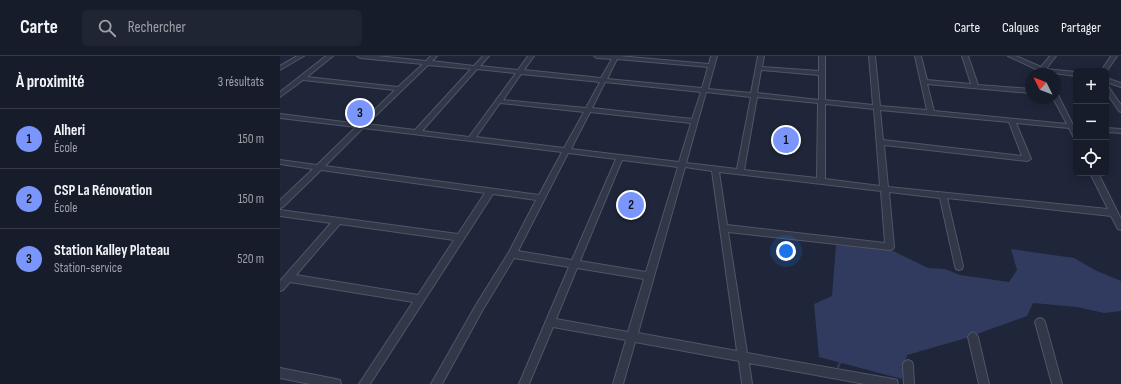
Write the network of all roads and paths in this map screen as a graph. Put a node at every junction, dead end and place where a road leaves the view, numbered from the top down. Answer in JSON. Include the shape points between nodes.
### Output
{"nodes":[{"id":1,"x":301,"y":56,"type":"edge"},
{"id":2,"x":330,"y":56,"type":"edge"},
{"id":3,"x":360,"y":56,"type":"edge"},
{"id":4,"x":434,"y":56,"type":"edge"},
{"id":5,"x":486,"y":56,"type":"edge"},
{"id":6,"x":532,"y":56,"type":"edge"},
{"id":7,"x":597,"y":56,"type":"edge"},
{"id":8,"x":714,"y":56,"type":"edge"},
{"id":9,"x":761,"y":56,"type":"edge"},
{"id":10,"x":822,"y":56,"type":"edge"},
{"id":11,"x":872,"y":56,"type":"edge"},
{"id":12,"x":918,"y":56,"type":"edge"},
{"id":13,"x":965,"y":56,"type":"edge"},
{"id":14,"x":1012,"y":56,"type":"edge"},
{"id":15,"x":1053,"y":56,"type":"edge"},
{"id":16,"x":1114,"y":56,"type":"edge"},
{"id":17,"x":615,"y":57,"type":"edge"},
{"id":18,"x":426,"y":63,"type":"junction"},
{"id":19,"x":711,"y":66,"type":"junction"},
{"id":20,"x":280,"y":68,"type":"edge"},
{"id":21,"x":475,"y":68,"type":"junction"},
{"id":22,"x":759,"y":68,"type":"junction"},
{"id":23,"x":1035,"y":68,"type":"edge"},
{"id":24,"x":1046,"y":68,"type":"edge"},
{"id":25,"x":1106,"y":68,"type":"edge"},
{"id":26,"x":520,"y":72,"type":"junction"},
{"id":27,"x":822,"y":73,"type":"junction"},
{"id":28,"x":1061,"y":73,"type":"edge"},
{"id":29,"x":1073,"y":74,"type":"edge"},
{"id":30,"x":301,"y":78,"type":"junction"},
{"id":31,"x":603,"y":80,"type":"junction"},
{"id":32,"x":1109,"y":81,"type":"edge"},
{"id":33,"x":924,"y":82,"type":"junction"},
{"id":34,"x":1121,"y":85,"type":"edge"},
{"id":35,"x":975,"y":86,"type":"junction"},
{"id":36,"x":401,"y":89,"type":"junction"},
{"id":37,"x":704,"y":90,"type":"junction"},
{"id":38,"x":1025,"y":90,"type":"edge"},
{"id":39,"x":1109,"y":92,"type":"edge"},
{"id":40,"x":280,"y":95,"type":"edge"},
{"id":41,"x":754,"y":95,"type":"junction"},
{"id":42,"x":499,"y":101,"type":"junction"},
{"id":43,"x":822,"y":102,"type":"junction"},
{"id":44,"x":1060,"y":104,"type":"edge"},
{"id":45,"x":876,"y":107,"type":"junction"},
{"id":46,"x":588,"y":110,"type":"junction"},
{"id":47,"x":1121,"y":110,"type":"edge"},
{"id":48,"x":930,"y":113,"type":"junction"},
{"id":49,"x":280,"y":116,"type":"edge"},
{"id":50,"x":695,"y":121,"type":"junction"},
{"id":51,"x":1012,"y":122,"type":"junction"},
{"id":52,"x":1073,"y":125,"type":"edge"},
{"id":53,"x":362,"y":126,"type":"junction"},
{"id":54,"x":1073,"y":127,"type":"edge"},
{"id":55,"x":1109,"y":130,"type":"edge"},
{"id":56,"x":1121,"y":131,"type":"edge"},
{"id":57,"x":417,"y":132,"type":"junction"},
{"id":58,"x":470,"y":139,"type":"junction"},
{"id":59,"x":880,"y":142,"type":"junction"},
{"id":60,"x":566,"y":151,"type":"junction"},
{"id":61,"x":620,"y":157,"type":"junction"},
{"id":62,"x":280,"y":162,"type":"edge"},
{"id":63,"x":682,"y":165,"type":"junction"},
{"id":64,"x":320,"y":167,"type":"junction"},
{"id":65,"x":715,"y":169,"type":"junction"},
{"id":66,"x":740,"y":172,"type":"junction"},
{"id":67,"x":1095,"y":176,"type":"edge"},
{"id":68,"x":821,"y":182,"type":"junction"},
{"id":69,"x":884,"y":189,"type":"junction"},
{"id":70,"x":490,"y":192,"type":"junction"},
{"id":71,"x":943,"y":196,"type":"junction"},
{"id":72,"x":541,"y":198,"type":"junction"},
{"id":73,"x":280,"y":205,"type":"edge"},
{"id":74,"x":280,"y":213,"type":"edge"},
{"id":75,"x":1114,"y":214,"type":"junction"},
{"id":76,"x":338,"y":221,"type":"junction"},
{"id":77,"x":1121,"y":227,"type":"edge"},
{"id":78,"x":724,"y":228,"type":"junction"},
{"id":79,"x":460,"y":238,"type":"junction"},
{"id":80,"x":512,"y":254,"type":"junction"},
{"id":81,"x":574,"y":264,"type":"junction"},
{"id":82,"x":959,"y":266,"type":"dead end"},
{"id":83,"x":650,"y":276,"type":"junction"},
{"id":84,"x":288,"y":278,"type":"junction"},
{"id":85,"x":280,"y":287,"type":"edge"},
{"id":86,"x":420,"y":299,"type":"junction"},
{"id":87,"x":550,"y":322,"type":"junction"},
{"id":88,"x":1040,"y":322,"type":"dead end"},
{"id":89,"x":632,"y":336,"type":"junction"},
{"id":90,"x":973,"y":337,"type":"dead end"},
{"id":91,"x":742,"y":358,"type":"junction"},
{"id":92,"x":908,"y":365,"type":"dead end"},
{"id":93,"x":280,"y":373,"type":"edge"},
{"id":94,"x":336,"y":384,"type":"edge"},
{"id":95,"x":364,"y":384,"type":"edge"},
{"id":96,"x":436,"y":384,"type":"edge"},
{"id":97,"x":524,"y":384,"type":"edge"},
{"id":98,"x":618,"y":384,"type":"edge"},
{"id":99,"x":747,"y":384,"type":"edge"},
{"id":100,"x":893,"y":384,"type":"edge"},
{"id":101,"x":909,"y":384,"type":"edge"},
{"id":102,"x":984,"y":384,"type":"edge"},
{"id":103,"x":1057,"y":384,"type":"edge"}],
"edges":[{"from":1,"to":20,"type":"street"},
{"from":2,"to":30,"type":"street"},
{"from":3,"to":18,"type":"street"},
{"from":4,"to":18,"type":"street"},
{"from":5,"to":21,"type":"street"},
{"from":6,"to":26,"type":"street"},
{"from":7,"to":17,"type":"street"},
{"from":8,"to":19,"type":"street"},
{"from":9,"to":22,"type":"street"},
{"from":10,"to":27,"type":"street"},
{"from":11,"to":45,"type":"street"},
{"from":12,"to":33,"type":"street"},
{"from":13,"to":35,"type":"street"},
{"from":14,"to":23,"type":"street"},
{"from":15,"to":24,"type":"street"},
{"from":16,"to":25,"type":"street"},
{"from":17,"to":19,"type":"street"},
{"from":17,"to":31,"type":"street"},
{"from":18,"to":21,"type":"street"},
{"from":18,"to":36,"type":"street"},
{"from":19,"to":37,"type":"street"},
{"from":21,"to":26,"type":"street"},
{"from":21,"to":57,"type":"street"},
{"from":22,"to":27,"type":"street"},
{"from":22,"to":41,"type":"street"},
{"from":26,"to":31,"type":"street"},
{"from":26,"to":42,"type":"street"},
{"from":27,"to":43,"type":"street"},
{"from":28,"to":29,"type":"street"},
{"from":30,"to":36,"type":"street"},
{"from":30,"to":40,"type":"street"},
{"from":31,"to":37,"type":"street"},
{"from":31,"to":46,"type":"street"},
{"from":32,"to":34,"type":"street"},
{"from":33,"to":35,"type":"street"},
{"from":33,"to":48,"type":"street"},
{"from":35,"to":38,"type":"street"},
{"from":36,"to":53,"type":"street"},
{"from":37,"to":41,"type":"street"},
{"from":37,"to":50,"type":"street"},
{"from":39,"to":47,"type":"street"},
{"from":41,"to":43,"type":"street"},
{"from":41,"to":66,"type":"street"},
{"from":42,"to":46,"type":"street"},
{"from":42,"to":58,"type":"street"},
{"from":43,"to":45,"type":"street"},
{"from":43,"to":68,"type":"street"},
{"from":44,"to":52,"type":"street"},
{"from":45,"to":48,"type":"street"},
{"from":45,"to":59,"type":"street"},
{"from":46,"to":50,"type":"street"},
{"from":46,"to":60,"type":"street"},
{"from":48,"to":51,"type":"street"},
{"from":49,"to":53,"type":"street"},
{"from":50,"to":63,"type":"street"},
{"from":51,"to":54,"type":"street"},
{"from":51,"to":59,"type":"street","via":[[1027,159]]},
{"from":53,"to":57,"type":"street"},
{"from":53,"to":64,"type":"street"},
{"from":55,"to":56,"type":"street"},
{"from":57,"to":58,"type":"street"},
{"from":58,"to":60,"type":"street"},
{"from":59,"to":69,"type":"street"},
{"from":60,"to":61,"type":"street"},
{"from":60,"to":72,"type":"street"},
{"from":61,"to":63,"type":"street"},
{"from":61,"to":81,"type":"street"},
{"from":62,"to":64,"type":"street"},
{"from":63,"to":65,"type":"street"},
{"from":63,"to":83,"type":"street"},
{"from":64,"to":70,"type":"street"},
{"from":64,"to":73,"type":"street"},
{"from":65,"to":66,"type":"street"},
{"from":65,"to":78,"type":"street"},
{"from":66,"to":68,"type":"street"},
{"from":67,"to":75,"type":"street"},
{"from":68,"to":69,"type":"street"},
{"from":69,"to":71,"type":"street"},
{"from":69,"to":78,"type":"street","via":[[890,248]]},
{"from":70,"to":72,"type":"street"},
{"from":70,"to":79,"type":"street"},
{"from":71,"to":75,"type":"street"},
{"from":71,"to":82,"type":"street"},
{"from":72,"to":80,"type":"street"},
{"from":74,"to":76,"type":"street"},
{"from":75,"to":77,"type":"street"},
{"from":76,"to":79,"type":"street"},
{"from":76,"to":84,"type":"street"},
{"from":78,"to":91,"type":"street"},
{"from":79,"to":86,"type":"street"},
{"from":80,"to":81,"type":"street"},
{"from":80,"to":96,"type":"street"},
{"from":81,"to":83,"type":"street"},
{"from":81,"to":87,"type":"street"},
{"from":83,"to":89,"type":"street"},
{"from":84,"to":85,"type":"street"},
{"from":84,"to":86,"type":"street"},
{"from":86,"to":95,"type":"street"},
{"from":87,"to":89,"type":"street"},
{"from":87,"to":97,"type":"street"},
{"from":88,"to":103,"type":"street"},
{"from":89,"to":91,"type":"street"},
{"from":89,"to":98,"type":"street"},
{"from":90,"to":102,"type":"street"},
{"from":91,"to":99,"type":"street"},
{"from":91,"to":100,"type":"street"},
{"from":92,"to":101,"type":"street"},
{"from":93,"to":94,"type":"street"}]}
